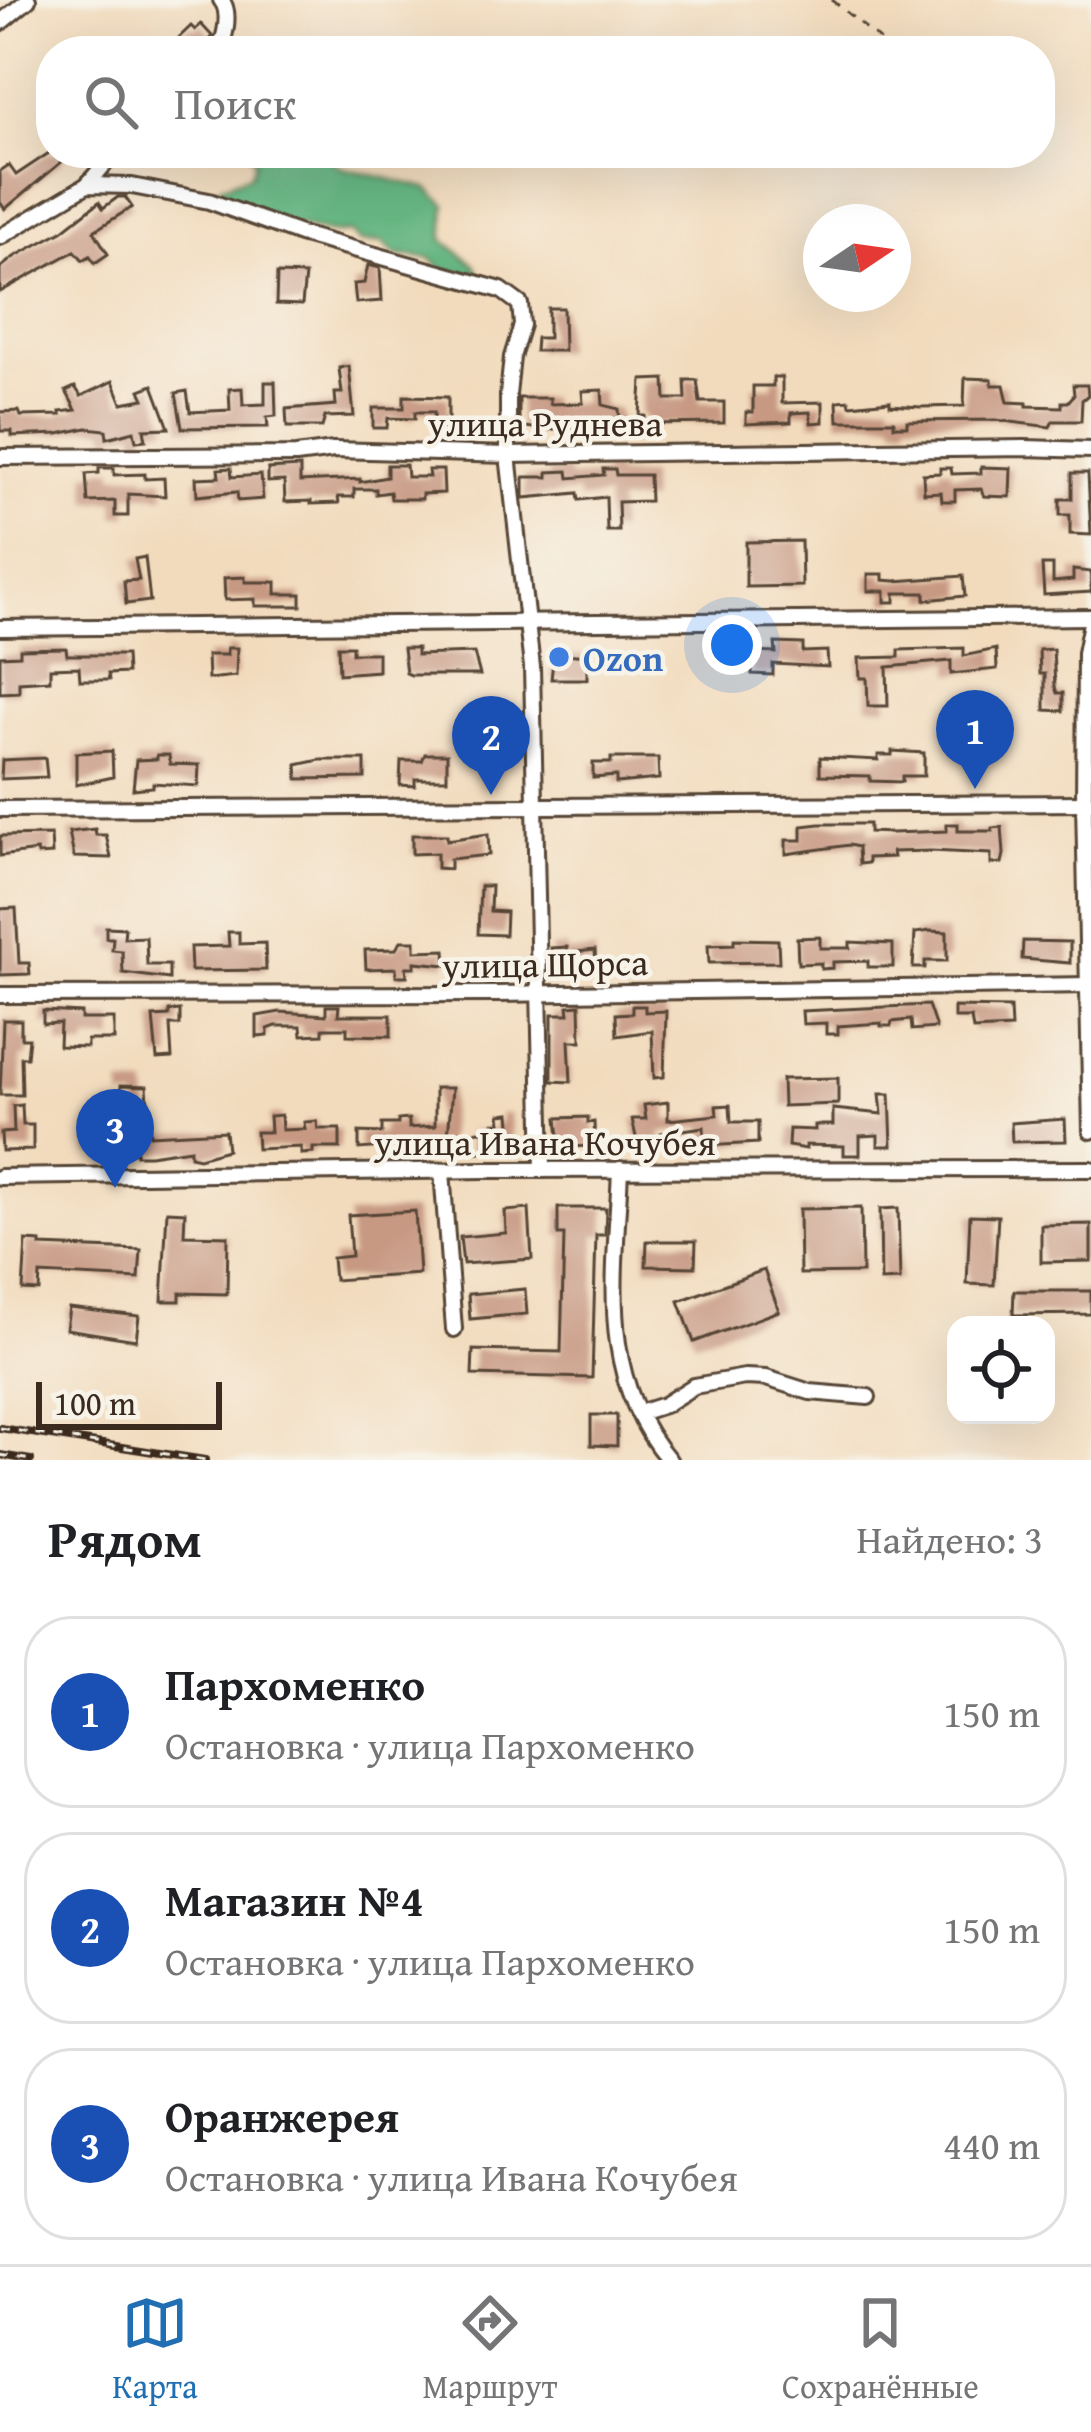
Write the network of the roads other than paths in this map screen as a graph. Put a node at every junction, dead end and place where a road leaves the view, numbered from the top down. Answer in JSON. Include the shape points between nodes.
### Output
{"nodes":[{"id":1,"x":28,"y":0,"type":"edge"},
{"id":2,"x":224,"y":3,"type":"edge"},
{"id":3,"x":0,"y":23,"type":"edge"},
{"id":4,"x":224,"y":36,"type":"edge"},
{"id":5,"x":101,"y":168,"type":"edge"},
{"id":6,"x":87,"y":185,"type":"junction"},
{"id":7,"x":0,"y":237,"type":"edge"},
{"id":8,"x":1091,"y":450,"type":"edge"},
{"id":9,"x":508,"y":455,"type":"junction"},
{"id":10,"x":0,"y":457,"type":"edge"},
{"id":11,"x":1091,"y":620,"type":"edge"},
{"id":12,"x":528,"y":624,"type":"junction"},
{"id":13,"x":0,"y":628,"type":"edge"},
{"id":14,"x":1087,"y":803,"type":"edge"},
{"id":15,"x":533,"y":808,"type":"junction"},
{"id":16,"x":0,"y":809,"type":"edge"},
{"id":17,"x":1090,"y":985,"type":"edge"},
{"id":18,"x":538,"y":993,"type":"junction"},
{"id":19,"x":0,"y":995,"type":"edge"},
{"id":20,"x":1091,"y":1131,"type":"edge"},
{"id":21,"x":620,"y":1169,"type":"junction"},
{"id":22,"x":1091,"y":1169,"type":"edge"},
{"id":23,"x":543,"y":1170,"type":"junction"},
{"id":24,"x":442,"y":1171,"type":"junction"},
{"id":25,"x":0,"y":1177,"type":"edge"},
{"id":26,"x":454,"y":1329,"type":"dead end"},
{"id":27,"x":868,"y":1397,"type":"dead end"},
{"id":28,"x":639,"y":1413,"type":"junction"},
{"id":29,"x":669,"y":1460,"type":"edge"}],
"edges":[{"from":1,"to":3,"type":"street"},
{"from":2,"to":4,"type":"street"},
{"from":5,"to":6,"type":"street"},
{"from":6,"to":7,"type":"street"},
{"from":6,"to":9,"type":"street","via":[[209,201],[501,290],[520,304]]},
{"from":8,"to":9,"type":"street","name":"улица Руднева"},
{"from":9,"to":10,"type":"street","name":"улица Руднева"},
{"from":9,"to":12,"type":"street"},
{"from":11,"to":12,"type":"street"},
{"from":11,"to":14,"type":"street"},
{"from":12,"to":13,"type":"street"},
{"from":12,"to":15,"type":"street"},
{"from":14,"to":15,"type":"street"},
{"from":14,"to":17,"type":"street"},
{"from":15,"to":16,"type":"street"},
{"from":15,"to":18,"type":"street"},
{"from":17,"to":18,"type":"street","name":"улица Щорса"},
{"from":17,"to":20,"type":"street"},
{"from":18,"to":19,"type":"street","name":"улица Щорса"},
{"from":18,"to":23,"type":"street"},
{"from":21,"to":22,"type":"street","name":"улица Ивана Кочубея"},
{"from":21,"to":23,"type":"street","name":"улица Ивана Кочубея"},
{"from":21,"to":28,"type":"street","via":[[616,1348]]},
{"from":23,"to":24,"type":"street","name":"улица Ивана Кочубея"},
{"from":24,"to":25,"type":"street","name":"улица Ивана Кочубея"},
{"from":24,"to":26,"type":"street"},
{"from":27,"to":28,"type":"street","via":[[745,1377],[694,1387]]},
{"from":28,"to":29,"type":"street"}]}
